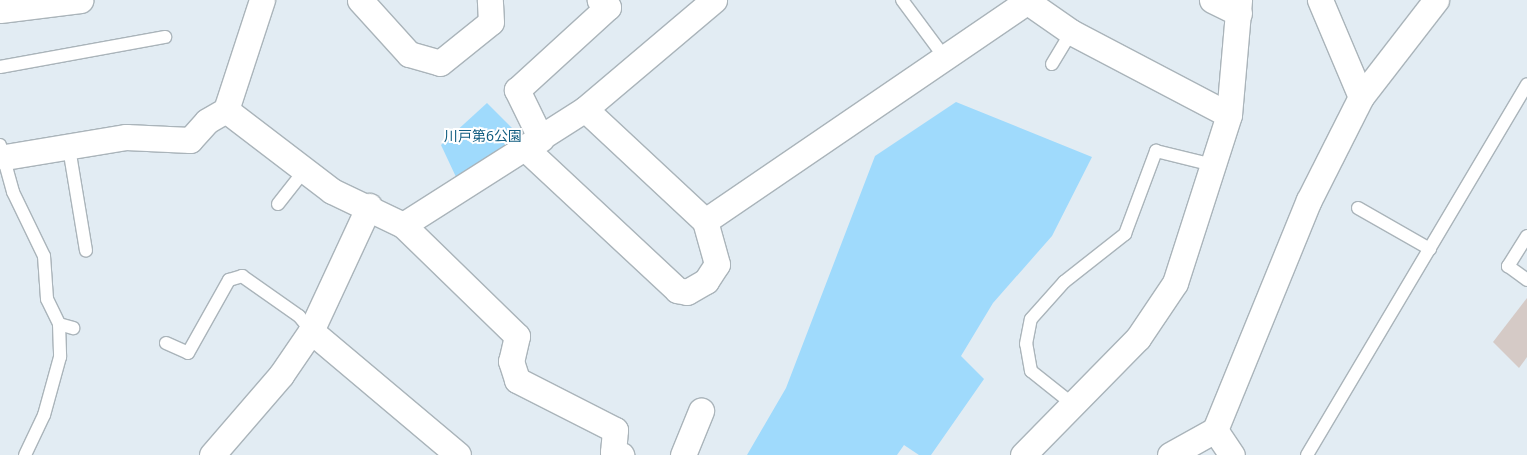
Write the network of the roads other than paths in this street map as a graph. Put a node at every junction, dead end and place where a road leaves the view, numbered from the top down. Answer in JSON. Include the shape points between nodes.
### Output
{"nodes":[{"id":1,"x":80,"y":0,"type":"edge"},
{"id":2,"x":262,"y":0,"type":"edge"},
{"id":3,"x":360,"y":0,"type":"edge"},
{"id":4,"x":490,"y":0,"type":"edge"},
{"id":5,"x":600,"y":0,"type":"edge"},
{"id":6,"x":714,"y":0,"type":"edge"},
{"id":7,"x":902,"y":0,"type":"edge"},
{"id":8,"x":1212,"y":0,"type":"edge"},
{"id":9,"x":1320,"y":0,"type":"edge"},
{"id":10,"x":1436,"y":0,"type":"edge"},
{"id":11,"x":1027,"y":1,"type":"edge"},
{"id":12,"x":1239,"y":7,"type":"edge"},
{"id":13,"x":0,"y":10,"type":"edge"},
{"id":14,"x":1071,"y":32,"type":"junction"},
{"id":15,"x":165,"y":37,"type":"dead end"},
{"id":16,"x":945,"y":58,"type":"junction"},
{"id":17,"x":1052,"y":64,"type":"dead end"},
{"id":18,"x":0,"y":67,"type":"edge"},
{"id":19,"x":1527,"y":84,"type":"edge"},
{"id":20,"x":1361,"y":97,"type":"junction"},
{"id":21,"x":585,"y":109,"type":"junction"},
{"id":22,"x":226,"y":110,"type":"junction"},
{"id":23,"x":1229,"y":115,"type":"junction"},
{"id":24,"x":534,"y":144,"type":"junction"},
{"id":25,"x":69,"y":148,"type":"junction"},
{"id":26,"x":3,"y":151,"type":"edge"},
{"id":27,"x":1209,"y":164,"type":"junction"},
{"id":28,"x":304,"y":171,"type":"junction"},
{"id":29,"x":278,"y":204,"type":"dead end"},
{"id":30,"x":369,"y":206,"type":"junction"},
{"id":31,"x":1358,"y":208,"type":"dead end"},
{"id":32,"x":704,"y":221,"type":"junction"},
{"id":33,"x":403,"y":224,"type":"junction"},
{"id":34,"x":1527,"y":236,"type":"edge"},
{"id":35,"x":1430,"y":249,"type":"junction"},
{"id":36,"x":86,"y":251,"type":"dead end"},
{"id":37,"x":1527,"y":280,"type":"edge"},
{"id":38,"x":59,"y":324,"type":"junction"},
{"id":39,"x":73,"y":328,"type":"dead end"},
{"id":40,"x":310,"y":331,"type":"junction"},
{"id":41,"x":166,"y":344,"type":"dead end"},
{"id":42,"x":1075,"y":406,"type":"junction"},
{"id":43,"x":701,"y":411,"type":"dead end"},
{"id":44,"x":1215,"y":430,"type":"junction"},
{"id":45,"x":612,"y":454,"type":"edge"},
{"id":46,"x":25,"y":455,"type":"edge"},
{"id":47,"x":212,"y":455,"type":"edge"},
{"id":48,"x":458,"y":455,"type":"edge"},
{"id":49,"x":683,"y":455,"type":"edge"},
{"id":50,"x":1023,"y":455,"type":"edge"},
{"id":51,"x":1170,"y":455,"type":"edge"},
{"id":52,"x":1232,"y":455,"type":"edge"},
{"id":53,"x":1307,"y":455,"type":"edge"}],
"edges":[{"from":1,"to":13,"type":"street"},
{"from":2,"to":22,"type":"street"},
{"from":3,"to":4,"type":"street","via":[[409,54],[440,63],[491,22]]},
{"from":5,"to":24,"type":"street","via":[[608,8],[517,90]]},
{"from":6,"to":21,"type":"street"},
{"from":7,"to":16,"type":"lane"},
{"from":8,"to":12,"type":"street"},
{"from":9,"to":20,"type":"street"},
{"from":10,"to":20,"type":"street"},
{"from":11,"to":14,"type":"street"},
{"from":11,"to":16,"type":"street"},
{"from":12,"to":23,"type":"street"},
{"from":14,"to":17,"type":"lane"},
{"from":14,"to":23,"type":"street"},
{"from":15,"to":18,"type":"lane"},
{"from":16,"to":32,"type":"street"},
{"from":19,"to":35,"type":"lane"},
{"from":20,"to":44,"type":"street","via":[[1308,200]]},
{"from":21,"to":24,"type":"street"},
{"from":21,"to":32,"type":"street"},
{"from":22,"to":25,"type":"street","via":[[208,120],[190,140],[126,137]]},
{"from":22,"to":28,"type":"street"},
{"from":23,"to":27,"type":"street"},
{"from":24,"to":32,"type":"street","via":[[677,290],[687,292],[706,281],[717,264]]},
{"from":24,"to":33,"type":"street"},
{"from":25,"to":26,"type":"street"},
{"from":25,"to":36,"type":"lane"},
{"from":26,"to":38,"type":"lane","via":[[13,192],[44,256],[47,299]]},
{"from":27,"to":42,"type":"street","via":[[1175,283],[1138,338]]},
{"from":27,"to":42,"type":"lane","via":[[1156,151],[1125,234],[1064,282],[1031,320],[1026,344],[1032,371]]},
{"from":28,"to":29,"type":"lane"},
{"from":28,"to":30,"type":"street","via":[[332,190]]},
{"from":30,"to":33,"type":"street"},
{"from":30,"to":40,"type":"street"},
{"from":31,"to":35,"type":"lane"},
{"from":33,"to":45,"type":"street","via":[[517,336],[511,361],[517,380],[615,430]]},
{"from":34,"to":37,"type":"lane","via":[[1508,266]]},
{"from":35,"to":53,"type":"lane"},
{"from":38,"to":39,"type":"lane"},
{"from":38,"to":46,"type":"lane","via":[[58,365],[44,415]]},
{"from":40,"to":41,"type":"lane","via":[[300,316],[242,276],[229,280],[188,353]]},
{"from":40,"to":47,"type":"street","via":[[281,375]]},
{"from":40,"to":48,"type":"street"},
{"from":42,"to":50,"type":"street"},
{"from":43,"to":49,"type":"street"},
{"from":44,"to":51,"type":"street"},
{"from":44,"to":52,"type":"street"}]}
